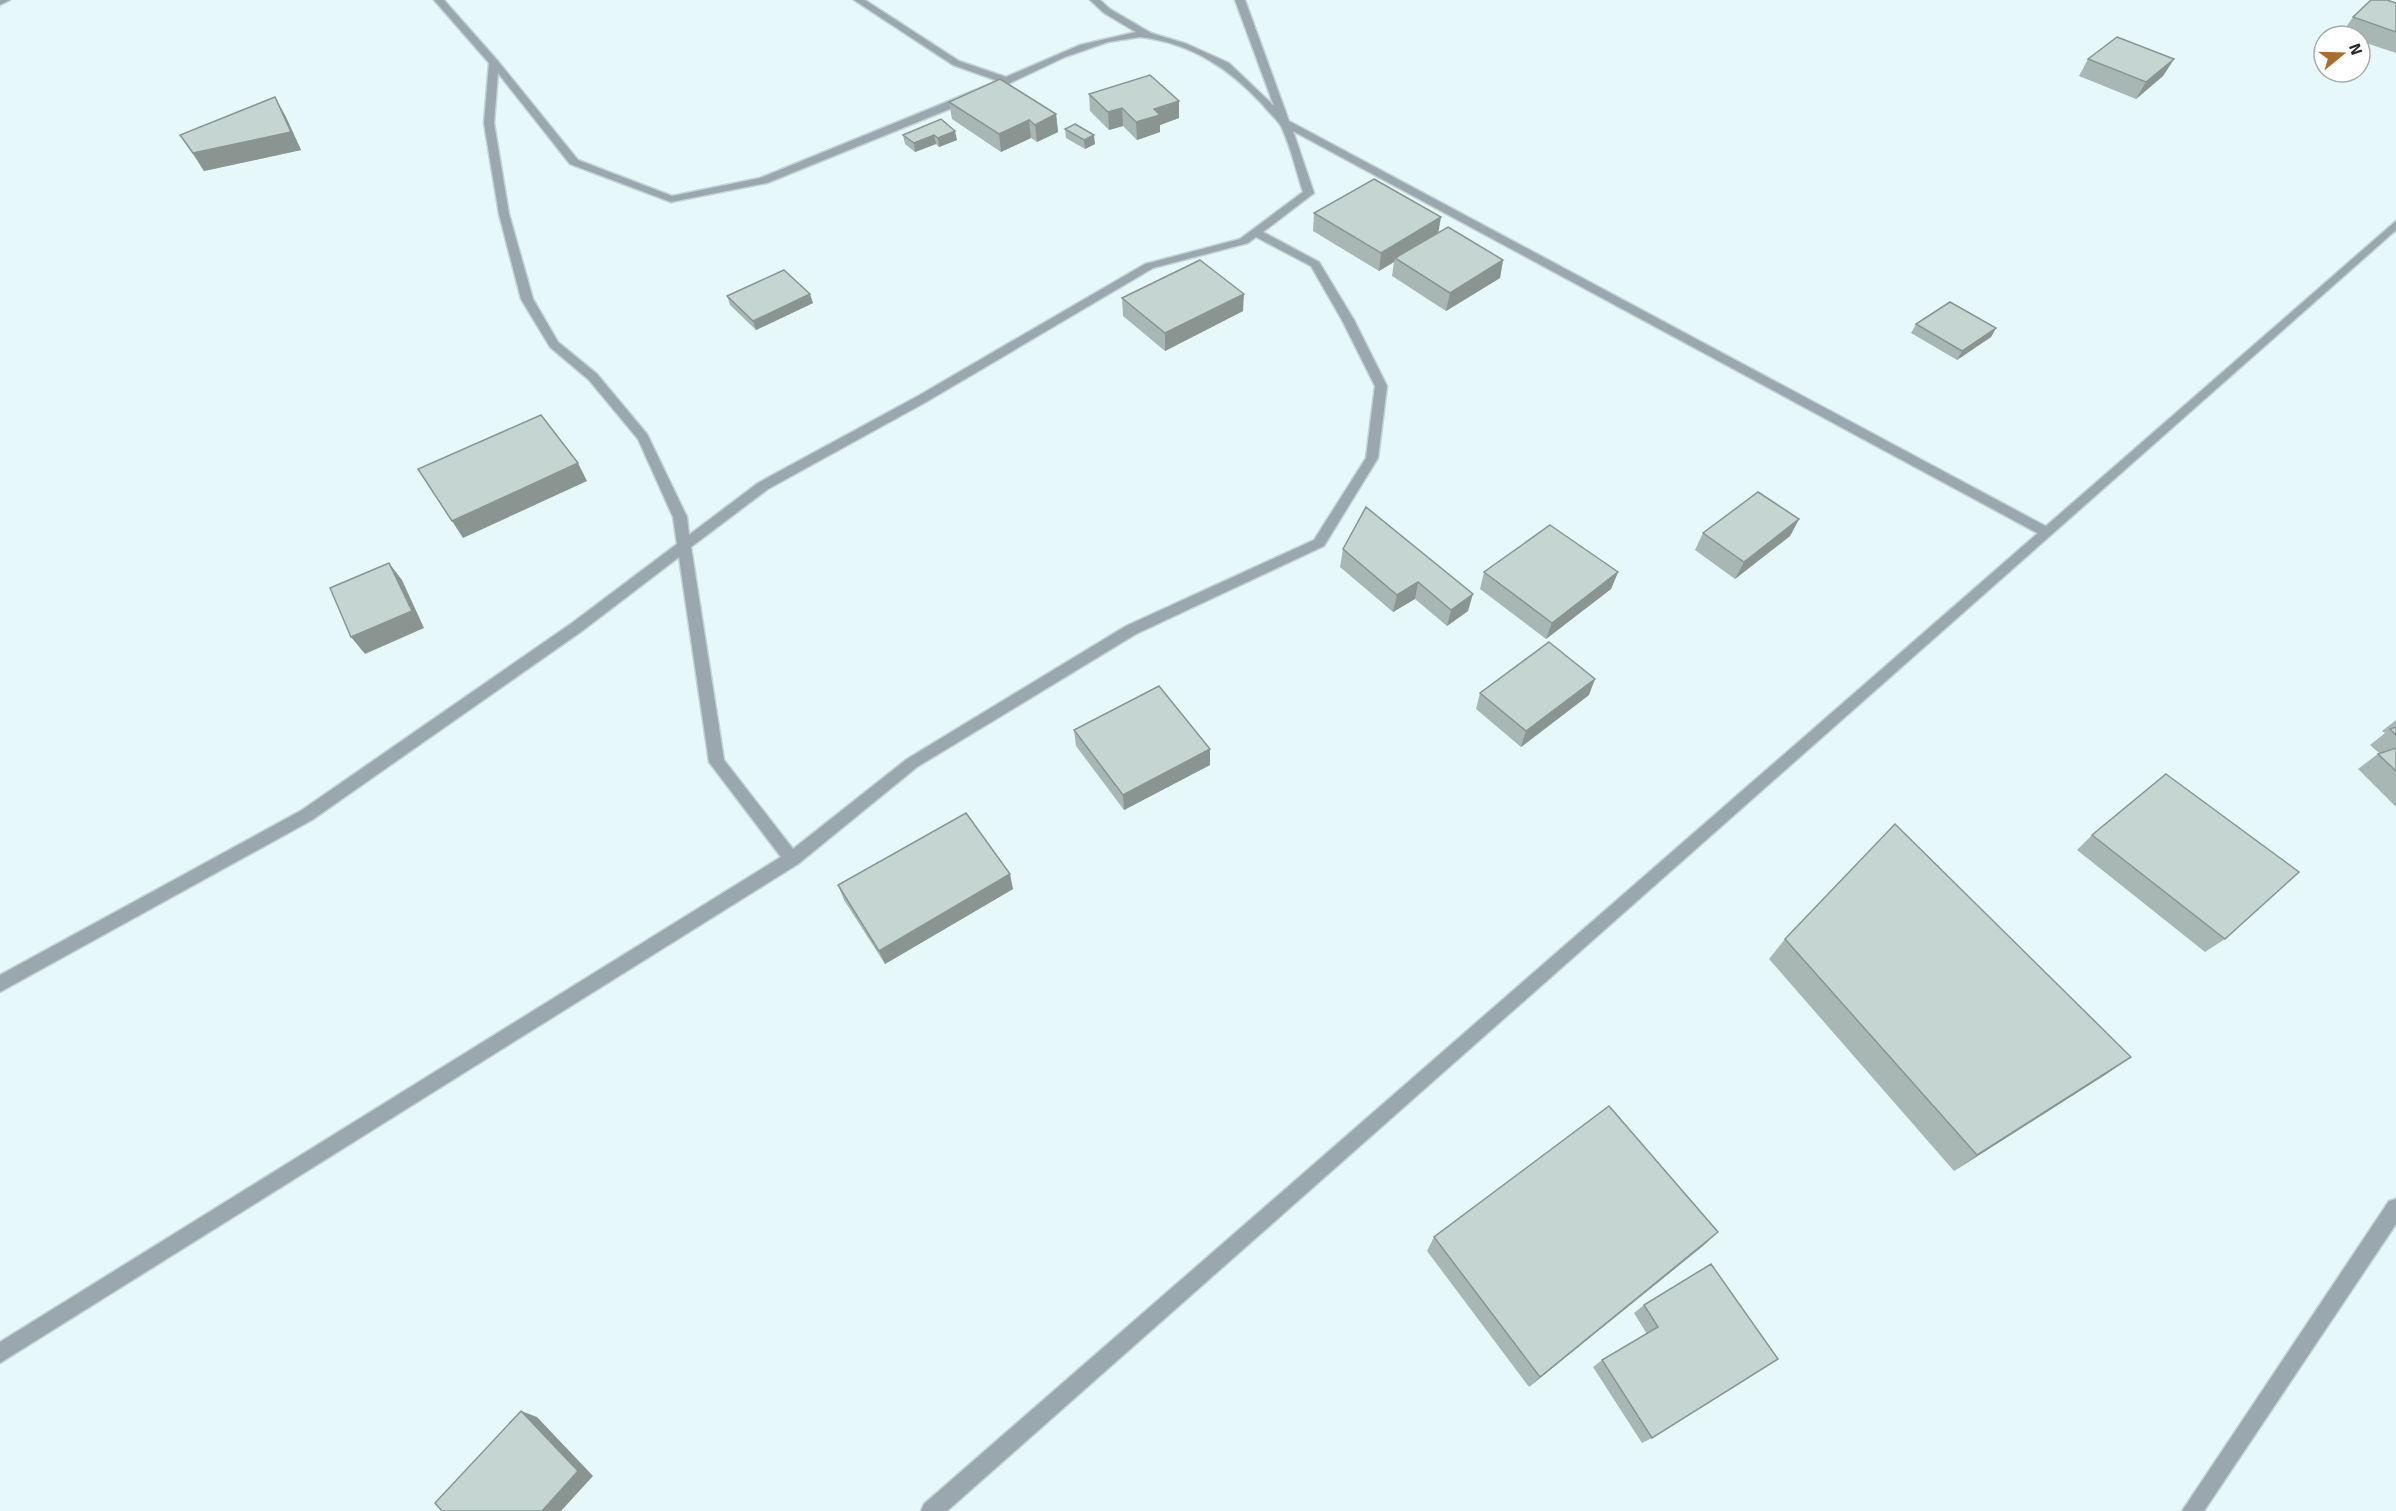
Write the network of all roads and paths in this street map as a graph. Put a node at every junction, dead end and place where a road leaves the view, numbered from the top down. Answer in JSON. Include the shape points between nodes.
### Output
{"nodes":[{"id":1,"x":5,"y":0,"type":"edge"},
{"id":2,"x":439,"y":0,"type":"edge"},
{"id":3,"x":859,"y":0,"type":"edge"},
{"id":4,"x":1095,"y":0,"type":"edge"},
{"id":5,"x":1240,"y":0,"type":"edge"},
{"id":6,"x":0,"y":2,"type":"edge"},
{"id":7,"x":1155,"y":38,"type":"junction"},
{"id":8,"x":494,"y":62,"type":"junction"},
{"id":9,"x":1005,"y":80,"type":"junction"},
{"id":10,"x":1285,"y":123,"type":"junction"},
{"id":11,"x":2396,"y":224,"type":"edge"},
{"id":12,"x":1256,"y":233,"type":"junction"},
{"id":13,"x":2046,"y":532,"type":"junction"},
{"id":14,"x":685,"y":546,"type":"junction"},
{"id":15,"x":792,"y":859,"type":"junction"},
{"id":16,"x":0,"y":984,"type":"edge"},
{"id":17,"x":2396,"y":1208,"type":"edge"},
{"id":18,"x":0,"y":1353,"type":"edge"},
{"id":19,"x":931,"y":1511,"type":"edge"},
{"id":20,"x":2192,"y":1511,"type":"edge"}],
"edges":[{"from":1,"to":6,"type":"street"},
{"from":2,"to":8,"type":"street"},
{"from":3,"to":9,"type":"street","via":[[956,63]]},
{"from":4,"to":7,"type":"street"},
{"from":5,"to":10,"type":"street"},
{"from":7,"to":9,"type":"street","via":[[1142,34],[1110,37]]},
{"from":7,"to":10,"type":"street","via":[[1194,49],[1227,66]]},
{"from":8,"to":9,"type":"street","via":[[574,162],[671,199],[763,181]]},
{"from":8,"to":14,"type":"street","via":[[489,123],[504,214],[527,299],[554,344],[593,376],[643,437],[680,517]]},
{"from":10,"to":12,"type":"street","via":[[1309,194]]},
{"from":10,"to":13,"type":"street"},
{"from":11,"to":13,"type":"street"},
{"from":12,"to":14,"type":"street","via":[[1244,241],[1149,266],[922,399],[763,486]]},
{"from":12,"to":15,"type":"street","via":[[1315,264],[1381,386],[1372,458],[1319,543],[1131,630],[912,763]]},
{"from":13,"to":19,"type":"street"},
{"from":14,"to":15,"type":"street","via":[[717,762]]},
{"from":14,"to":16,"type":"street","via":[[578,627],[307,815]]},
{"from":15,"to":18,"type":"street"},
{"from":17,"to":20,"type":"street"}]}
